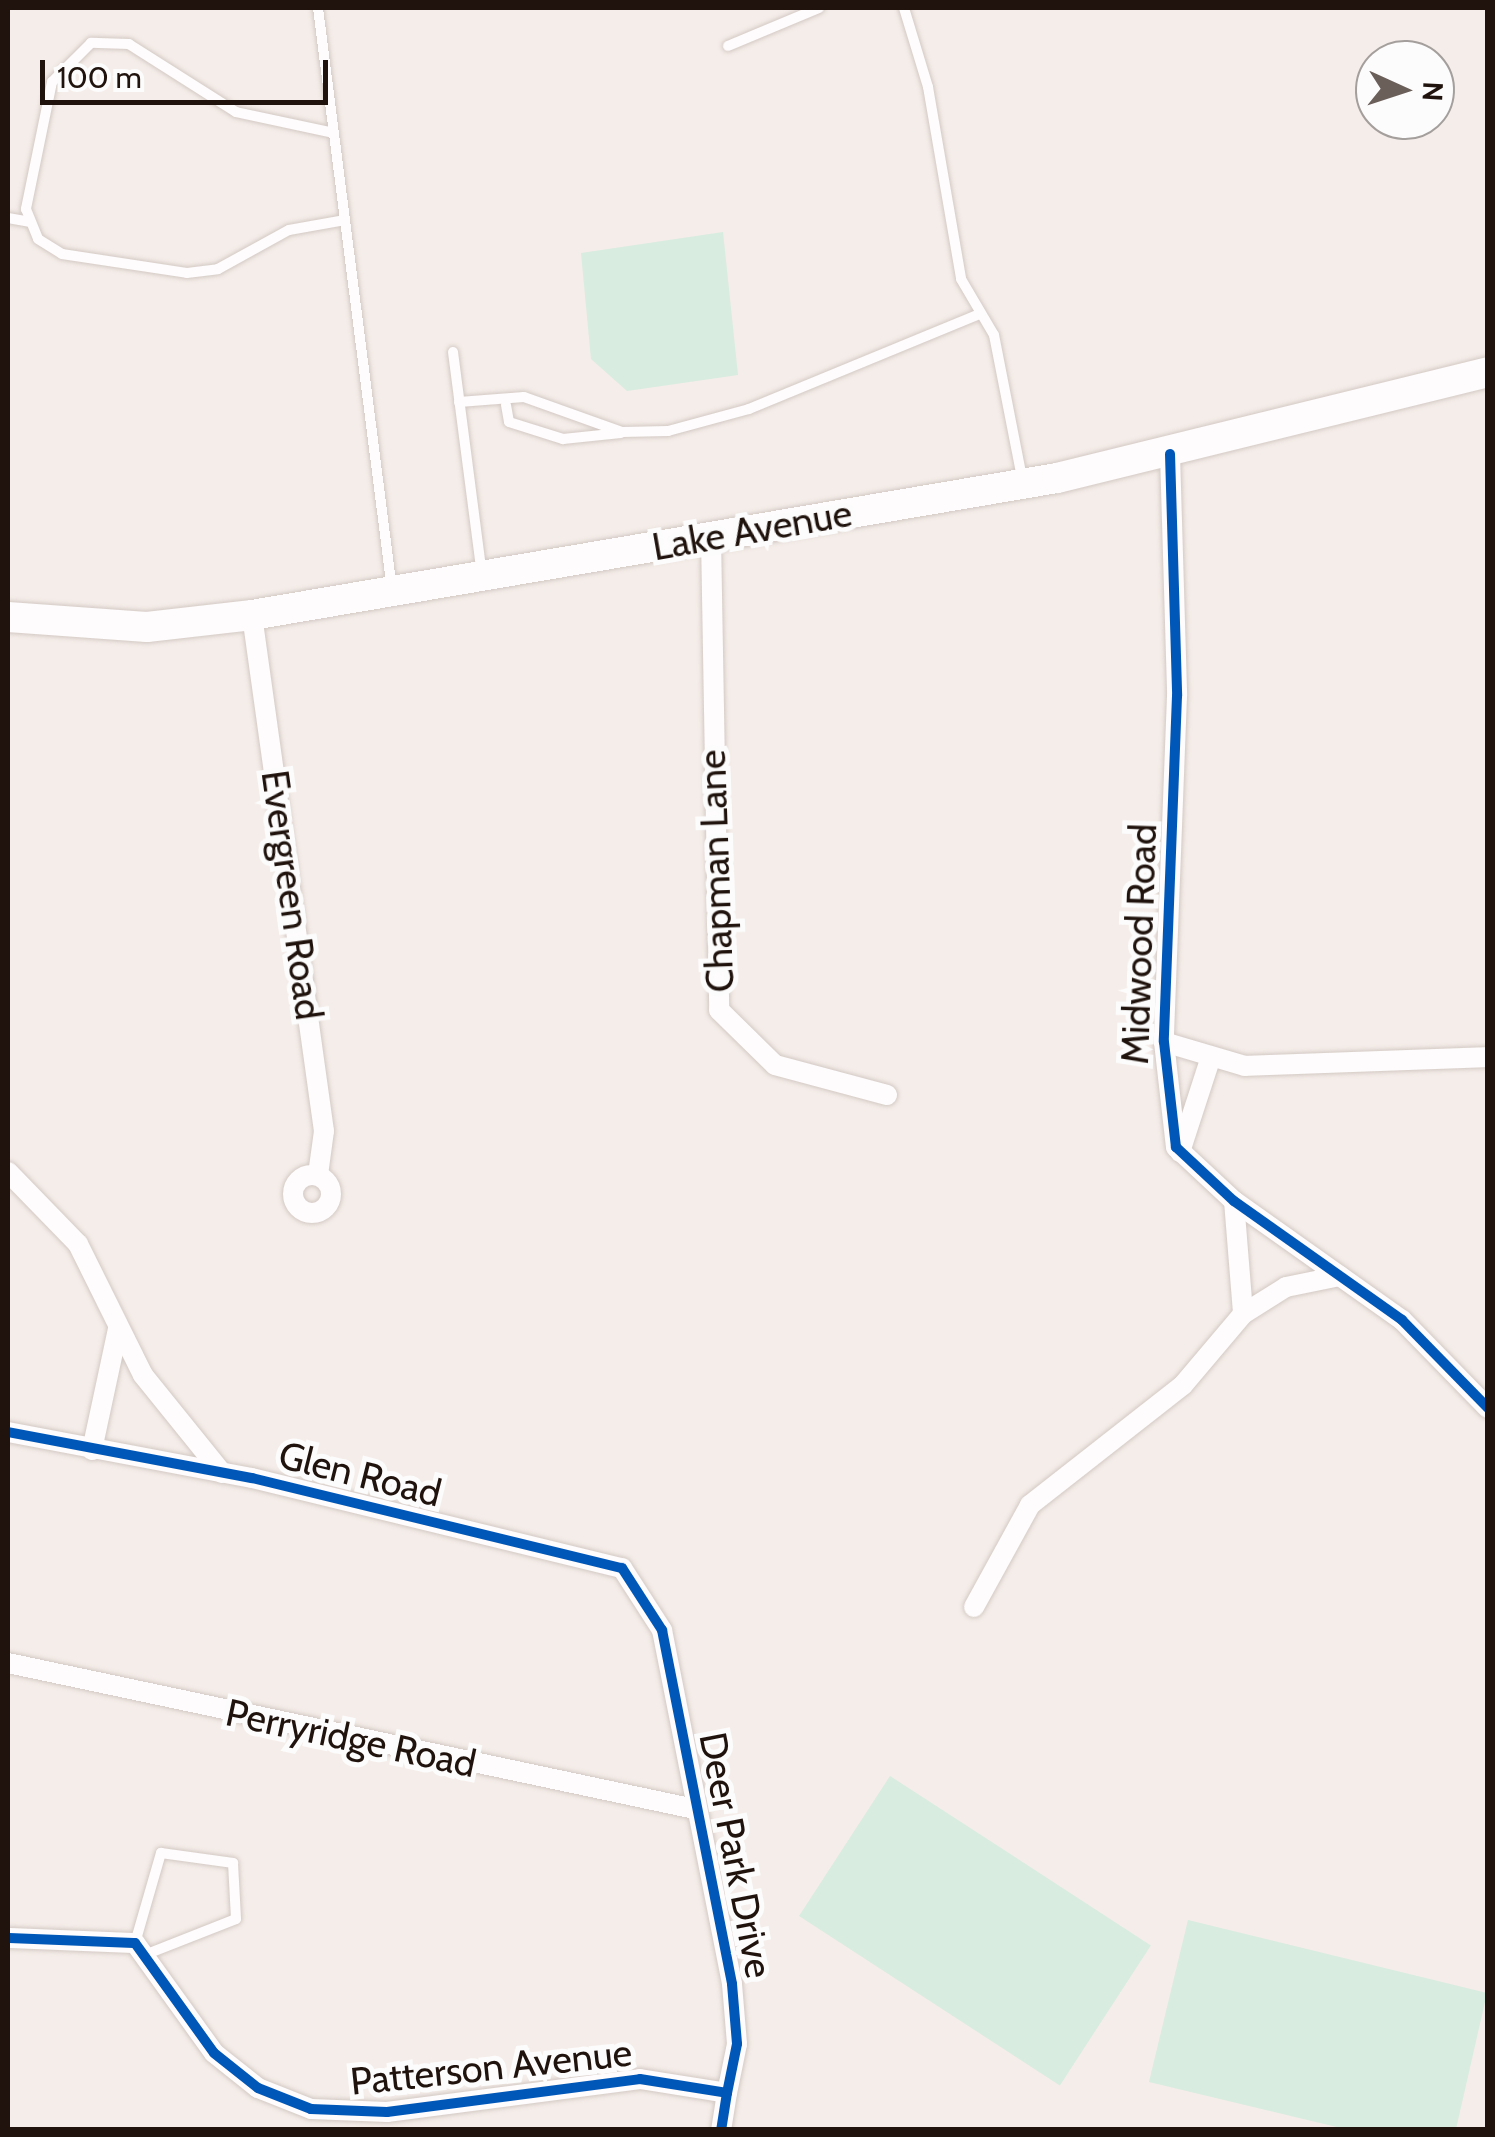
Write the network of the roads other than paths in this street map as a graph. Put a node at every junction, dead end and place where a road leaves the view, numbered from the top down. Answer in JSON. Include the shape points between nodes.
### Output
{"nodes":[{"id":1,"x":318,"y":8,"type":"edge"},
{"id":2,"x":819,"y":8,"type":"edge"},
{"id":3,"x":904,"y":8,"type":"edge"},
{"id":4,"x":728,"y":46,"type":"dead end"},
{"id":5,"x":334,"y":134,"type":"junction"},
{"id":6,"x":8,"y":218,"type":"edge"},
{"id":7,"x":345,"y":220,"type":"junction"},
{"id":8,"x":31,"y":222,"type":"junction"},
{"id":9,"x":980,"y":314,"type":"junction"},
{"id":10,"x":453,"y":352,"type":"dead end"},
{"id":11,"x":1488,"y":372,"type":"edge"},
{"id":12,"x":459,"y":402,"type":"junction"},
{"id":13,"x":506,"y":405,"type":"junction"},
{"id":14,"x":622,"y":432,"type":"junction"},
{"id":15,"x":1170,"y":454,"type":"junction"},
{"id":16,"x":1023,"y":484,"type":"junction"},
{"id":17,"x":711,"y":536,"type":"junction"},
{"id":18,"x":482,"y":576,"type":"junction"},
{"id":19,"x":393,"y":591,"type":"junction"},
{"id":20,"x":252,"y":614,"type":"junction"},
{"id":21,"x":8,"y":617,"type":"edge"},
{"id":22,"x":1164,"y":1042,"type":"junction"},
{"id":23,"x":1488,"y":1057,"type":"edge"},
{"id":24,"x":1209,"y":1063,"type":"junction"},
{"id":25,"x":887,"y":1095,"type":"dead end"},
{"id":26,"x":1180,"y":1152,"type":"junction"},
{"id":27,"x":8,"y":1172,"type":"edge"},
{"id":28,"x":318,"y":1176,"type":"dead end"},
{"id":29,"x":1234,"y":1201,"type":"junction"},
{"id":30,"x":1340,"y":1276,"type":"junction"},
{"id":31,"x":1243,"y":1314,"type":"junction"},
{"id":32,"x":118,"y":1329,"type":"junction"},
{"id":33,"x":1488,"y":1408,"type":"edge"},
{"id":34,"x":8,"y":1432,"type":"edge"},
{"id":35,"x":92,"y":1450,"type":"junction"},
{"id":36,"x":222,"y":1473,"type":"junction"},
{"id":37,"x":974,"y":1607,"type":"dead end"},
{"id":38,"x":662,"y":1630,"type":"joint"},
{"id":39,"x":8,"y":1663,"type":"edge"},
{"id":40,"x":695,"y":1809,"type":"junction"},
{"id":41,"x":8,"y":1938,"type":"edge"},
{"id":42,"x":141,"y":1948,"type":"junction"},
{"id":43,"x":727,"y":2093,"type":"junction"},
{"id":44,"x":721,"y":2130,"type":"edge"}],
"edges":[{"from":1,"to":5,"type":"lane"},
{"from":2,"to":4,"type":"lane"},
{"from":3,"to":9,"type":"lane","via":[[928,87],[962,280]]},
{"from":5,"to":7,"type":"lane"},
{"from":5,"to":8,"type":"lane","via":[[236,112],[130,44],[91,43],[52,82],[26,209]]},
{"from":6,"to":8,"type":"lane"},
{"from":7,"to":8,"type":"lane","via":[[288,230],[218,269],[187,273],[62,254]]},
{"from":7,"to":19,"type":"lane"},
{"from":9,"to":14,"type":"lane","via":[[749,409],[668,431]]},
{"from":9,"to":16,"type":"lane","via":[[994,336]]},
{"from":10,"to":12,"type":"lane"},
{"from":11,"to":15,"type":"main road","name":"Lake Avenue"},
{"from":12,"to":13,"type":"lane"},
{"from":12,"to":18,"type":"lane"},
{"from":13,"to":14,"type":"lane","via":[[537,400]]},
{"from":13,"to":14,"type":"lane","via":[[509,422],[563,439]]},
{"from":15,"to":16,"type":"main road","name":"Lake Avenue"},
{"from":15,"to":22,"type":"street","name":"Midwood Road","via":[[1176,696]]},
{"from":16,"to":17,"type":"main road","name":"Lake Avenue"},
{"from":17,"to":18,"type":"main road","name":"Lake Avenue"},
{"from":17,"to":25,"type":"street","name":"Chapman Lane","via":[[719,1010],[775,1065]]},
{"from":18,"to":19,"type":"main road","name":"Lake Avenue"},
{"from":19,"to":20,"type":"main road","name":"Lake Avenue"},
{"from":20,"to":21,"type":"main road","name":"Lake Avenue","via":[[147,627]]},
{"from":20,"to":28,"type":"street","name":"Evergreen Road","via":[[324,1132]]},
{"from":22,"to":24,"type":"street"},
{"from":22,"to":26,"type":"street","name":"Midwood Road","via":[[1167,1120]]},
{"from":23,"to":24,"type":"street"},
{"from":24,"to":26,"type":"street"},
{"from":26,"to":29,"type":"street"},
{"from":27,"to":32,"type":"street","via":[[86,1256]]},
{"from":29,"to":30,"type":"street"},
{"from":29,"to":31,"type":"street"},
{"from":30,"to":31,"type":"street","via":[[1286,1287]]},
{"from":30,"to":33,"type":"street","via":[[1402,1320]]},
{"from":31,"to":37,"type":"street","via":[[1183,1385],[1030,1505]]},
{"from":32,"to":35,"type":"street"},
{"from":32,"to":36,"type":"street"},
{"from":34,"to":35,"type":"street","name":"Glen Road"},
{"from":35,"to":36,"type":"street","name":"Glen Road"},
{"from":36,"to":38,"type":"street","name":"Glen Road","via":[[594,1555],[641,1586]]},
{"from":38,"to":40,"type":"street","name":"Deer Park Drive"},
{"from":39,"to":40,"type":"street","name":"Perryridge Road"},
{"from":40,"to":43,"type":"street","name":"Deer Park Drive","via":[[732,1984],[737,2044]]},
{"from":41,"to":42,"type":"street"},
{"from":42,"to":42,"type":"lane","via":[[236,1919],[232,1863],[160,1852]]},
{"from":42,"to":43,"type":"street","name":"Patterson Avenue","via":[[214,2053],[285,2102],[387,2112],[640,2079]]},
{"from":43,"to":44,"type":"street"}]}
